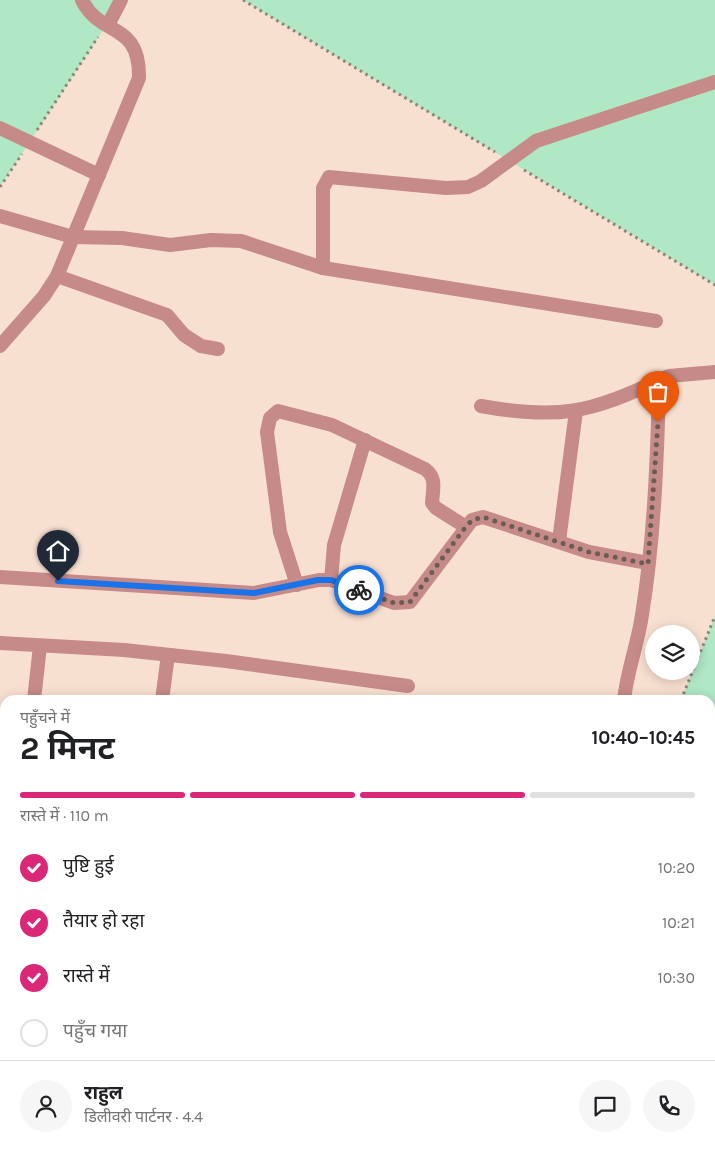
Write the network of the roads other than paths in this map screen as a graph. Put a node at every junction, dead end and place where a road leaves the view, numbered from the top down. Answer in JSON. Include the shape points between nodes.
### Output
{"nodes":[{"id":1,"x":82,"y":0,"type":"edge"},
{"id":2,"x":121,"y":0,"type":"edge"},
{"id":3,"x":105,"y":29,"type":"junction"},
{"id":4,"x":715,"y":82,"type":"edge"},
{"id":5,"x":0,"y":128,"type":"edge"},
{"id":6,"x":99,"y":175,"type":"junction"},
{"id":7,"x":0,"y":216,"type":"edge"},
{"id":8,"x":74,"y":237,"type":"junction"},
{"id":9,"x":323,"y":268,"type":"junction"},
{"id":10,"x":57,"y":276,"type":"junction"},
{"id":11,"x":656,"y":321,"type":"dead end"},
{"id":12,"x":0,"y":346,"type":"edge"},
{"id":13,"x":218,"y":350,"type":"dead end"},
{"id":14,"x":715,"y":372,"type":"edge"},
{"id":15,"x":661,"y":379,"type":"junction"},
{"id":16,"x":481,"y":406,"type":"dead end"},
{"id":17,"x":576,"y":411,"type":"junction"},
{"id":18,"x":365,"y":440,"type":"junction"},
{"id":19,"x":466,"y":527,"type":"junction"},
{"id":20,"x":559,"y":542,"type":"junction"},
{"id":21,"x":648,"y":564,"type":"junction"},
{"id":22,"x":0,"y":577,"type":"edge"},
{"id":23,"x":331,"y":580,"type":"junction"},
{"id":24,"x":297,"y":585,"type":"junction"},
{"id":25,"x":0,"y":643,"type":"edge"},
{"id":26,"x":40,"y":646,"type":"junction"},
{"id":27,"x":168,"y":655,"type":"junction"},
{"id":28,"x":408,"y":686,"type":"dead end"},
{"id":29,"x":35,"y":695,"type":"edge"},
{"id":30,"x":163,"y":695,"type":"edge"},
{"id":31,"x":625,"y":695,"type":"edge"}],
"edges":[{"from":1,"to":3,"type":"street"},
{"from":2,"to":3,"type":"street"},
{"from":3,"to":6,"type":"street","via":[[132,42],[139,63],[139,78]]},
{"from":4,"to":9,"type":"street","via":[[536,141],[468,186],[446,188],[328,177],[323,188]]},
{"from":5,"to":6,"type":"street"},
{"from":6,"to":8,"type":"street"},
{"from":7,"to":8,"type":"street"},
{"from":8,"to":9,"type":"street","via":[[122,238],[170,245],[211,240],[241,241]]},
{"from":8,"to":10,"type":"street"},
{"from":9,"to":11,"type":"street"},
{"from":10,"to":12,"type":"street","via":[[44,296]]},
{"from":10,"to":13,"type":"street","via":[[167,315],[184,335],[201,346]]},
{"from":14,"to":15,"type":"street"},
{"from":15,"to":17,"type":"street","via":[[601,406]]},
{"from":15,"to":21,"type":"street"},
{"from":16,"to":17,"type":"street","via":[[521,412]]},
{"from":17,"to":20,"type":"street"},
{"from":18,"to":19,"type":"street","via":[[432,475],[432,503]]},
{"from":18,"to":23,"type":"street","via":[[334,546]]},
{"from":18,"to":24,"type":"street","via":[[332,424],[284,411],[278,411],[270,418],[267,432],[276,513]]},
{"from":19,"to":20,"type":"street","via":[[472,520],[483,517]]},
{"from":19,"to":23,"type":"street","via":[[410,602],[394,603]]},
{"from":20,"to":21,"type":"street","via":[[589,552]]},
{"from":21,"to":31,"type":"street","via":[[642,615]]},
{"from":22,"to":24,"type":"street","via":[[254,593]]},
{"from":23,"to":24,"type":"street"},
{"from":25,"to":26,"type":"street"},
{"from":26,"to":27,"type":"street"},
{"from":26,"to":29,"type":"street"},
{"from":27,"to":28,"type":"street"},
{"from":27,"to":30,"type":"street"}]}
